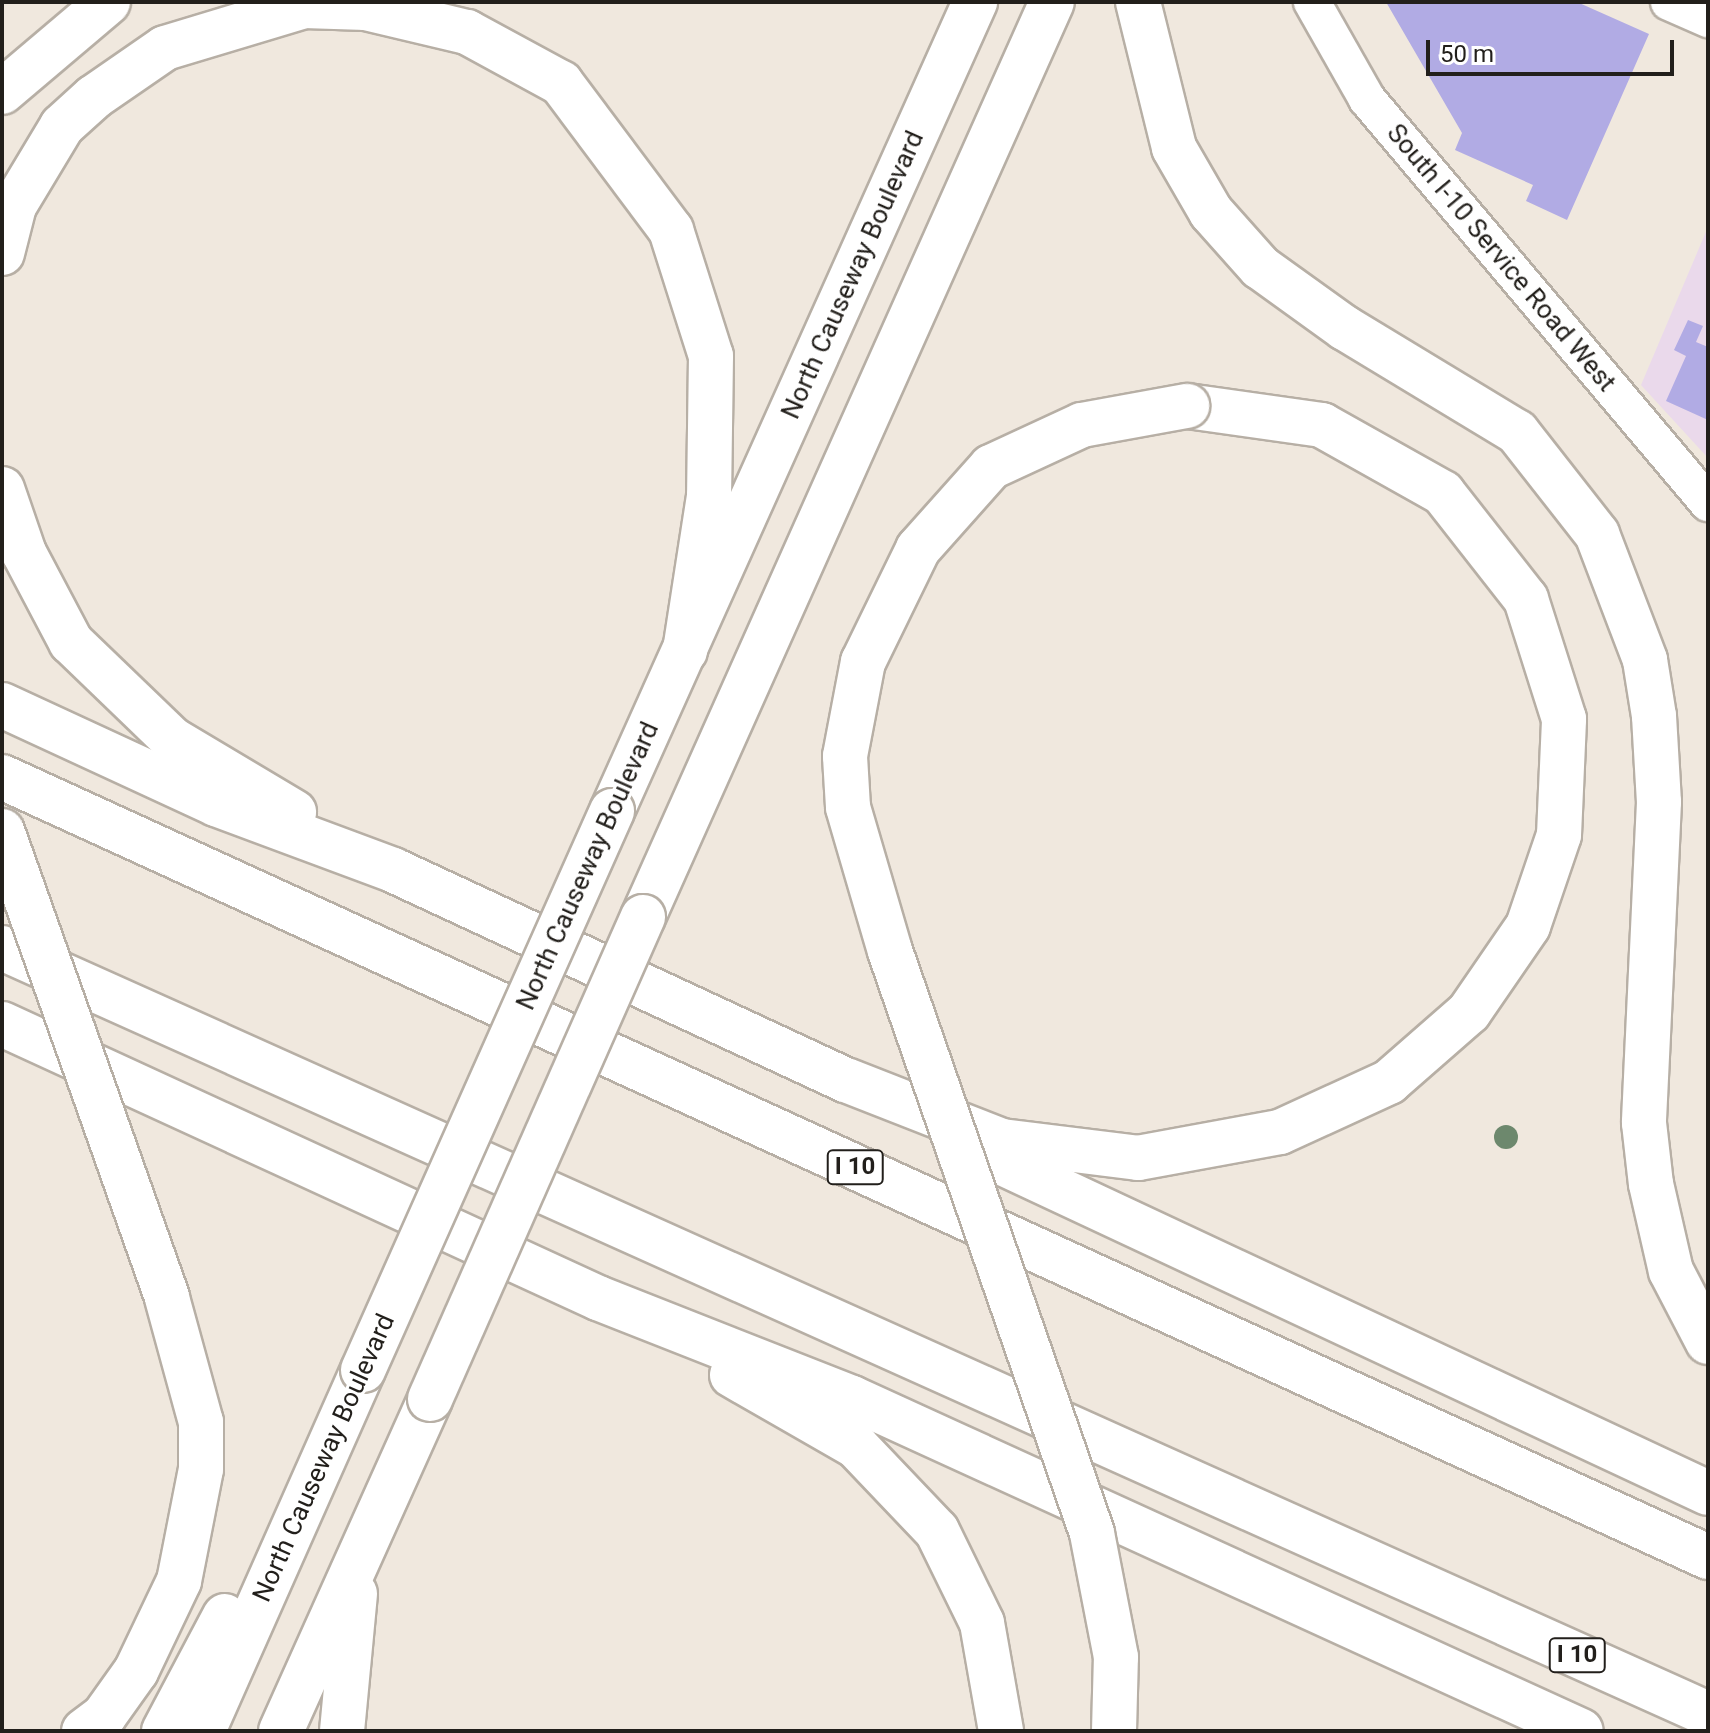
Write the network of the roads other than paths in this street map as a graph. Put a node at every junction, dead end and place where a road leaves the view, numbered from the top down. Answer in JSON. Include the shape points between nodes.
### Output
{"nodes":[{"id":1,"x":108,"y":2,"type":"edge"},
{"id":2,"x":975,"y":2,"type":"edge"},
{"id":3,"x":1052,"y":2,"type":"edge"},
{"id":4,"x":1138,"y":2,"type":"edge"},
{"id":5,"x":1312,"y":2,"type":"edge"},
{"id":6,"x":1669,"y":2,"type":"edge"},
{"id":7,"x":1708,"y":19,"type":"edge"},
{"id":8,"x":2,"y":92,"type":"edge"},
{"id":9,"x":2,"y":253,"type":"edge"},
{"id":10,"x":2,"y":489,"type":"edge"},
{"id":11,"x":1708,"y":503,"type":"edge"},
{"id":12,"x":685,"y":651,"type":"junction"},
{"id":13,"x":2,"y":705,"type":"edge"},
{"id":14,"x":2,"y":777,"type":"edge"},
{"id":15,"x":2,"y":831,"type":"edge"},
{"id":16,"x":393,"y":870,"type":"junction"},
{"id":17,"x":2,"y":948,"type":"edge"},
{"id":18,"x":2,"y":1024,"type":"edge"},
{"id":19,"x":2,"y":1054,"type":"edge"},
{"id":20,"x":94,"y":1065,"type":"junction"},
{"id":21,"x":846,"y":1080,"type":"junction"},
{"id":22,"x":598,"y":1298,"type":"junction"},
{"id":23,"x":1708,"y":1342,"type":"edge"},
{"id":24,"x":1708,"y":1493,"type":"edge"},
{"id":25,"x":291,"y":1532,"type":"junction"},
{"id":26,"x":1708,"y":1557,"type":"edge"},
{"id":27,"x":358,"y":1560,"type":"junction"},
{"id":28,"x":1708,"y":1714,"type":"edge"},
{"id":29,"x":84,"y":1731,"type":"edge"},
{"id":30,"x":164,"y":1731,"type":"edge"},
{"id":31,"x":203,"y":1731,"type":"edge"},
{"id":32,"x":281,"y":1731,"type":"edge"},
{"id":33,"x":342,"y":1731,"type":"edge"},
{"id":34,"x":1001,"y":1731,"type":"edge"},
{"id":35,"x":1114,"y":1731,"type":"edge"},
{"id":36,"x":1581,"y":1731,"type":"edge"}],
"edges":[{"from":1,"to":8,"type":"highway"},
{"from":2,"to":12,"type":"highway","name":"North Causeway Boulevard"},
{"from":3,"to":27,"type":"highway","bridge":true},
{"from":4,"to":23,"type":"highway","via":[[1174,148],[1211,212],[1260,267],[1345,328],[1517,432],[1597,534],[1645,660],[1654,716],[1659,802],[1644,1123],[1651,1184],[1671,1271]]},
{"from":5,"to":11,"type":"street","name":"South I-10 Service Road West","via":[[1367,99]]},
{"from":6,"to":7,"type":"street"},
{"from":9,"to":12,"type":"highway","via":[[14,206],[62,126],[165,48],[304,6],[366,8],[467,32],[561,83],[671,230],[711,356],[709,496]]},
{"from":10,"to":16,"type":"highway","via":[[24,553],[71,642],[173,740]]},
{"from":12,"to":25,"type":"highway","name":"North Causeway Boulevard","bridge":true},
{"from":13,"to":16,"type":"highway","via":[[216,804]]},
{"from":14,"to":26,"type":"highway","number":"I 10"},
{"from":15,"to":29,"type":"highway","bridge":true,"via":[[167,1298],[201,1422],[201,1469],[179,1581],[136,1671],[104,1716]]},
{"from":16,"to":21,"type":"highway"},
{"from":17,"to":28,"type":"highway","number":"I 10"},
{"from":18,"to":20,"type":"highway"},
{"from":19,"to":20,"type":"highway"},
{"from":20,"to":22,"type":"highway"},
{"from":21,"to":24,"type":"highway","via":[[1018,1175]]},
{"from":21,"to":35,"type":"highway","bridge":true,"via":[[1002,1141],[1138,1158],[1280,1132],[1389,1082],[1469,1012],[1528,926],[1559,835],[1564,719],[1526,599],[1443,493],[1322,425],[1187,406],[1082,425],[991,467],[918,549],[863,662],[845,756],[848,807],[890,951],[1092,1533],[1116,1657]]},
{"from":22,"to":34,"type":"highway","via":[[856,1446],[937,1531],[982,1623]]},
{"from":22,"to":36,"type":"highway","via":[[852,1398]]},
{"from":25,"to":30,"type":"highway","via":[[230,1607]]},
{"from":25,"to":31,"type":"highway","name":"North Causeway Boulevard"},
{"from":27,"to":32,"type":"highway"},
{"from":27,"to":33,"type":"highway"}]}
